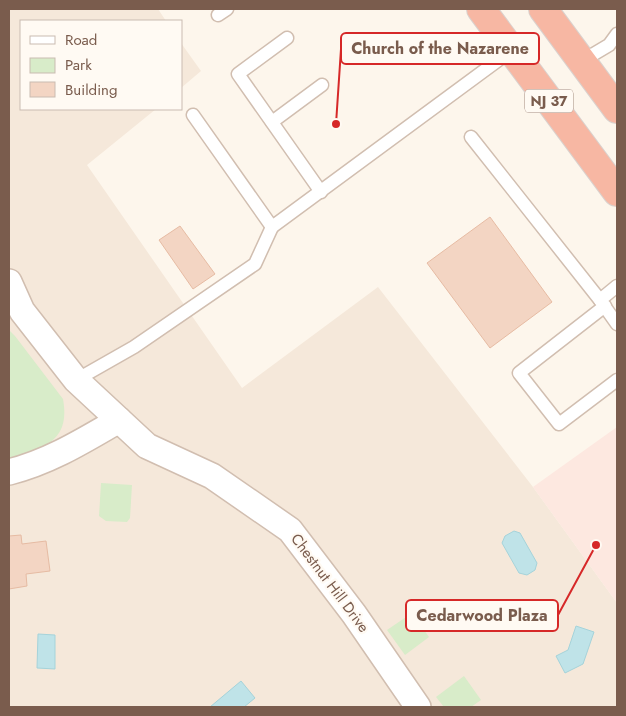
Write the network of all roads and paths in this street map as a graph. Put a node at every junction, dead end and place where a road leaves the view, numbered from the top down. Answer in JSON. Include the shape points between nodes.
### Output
{"nodes":[{"id":1,"x":481,"y":9,"type":"edge"},
{"id":2,"x":543,"y":9,"type":"edge"},
{"id":3,"x":617,"y":34,"type":"edge"},
{"id":4,"x":287,"y":38,"type":"dead end"},
{"id":5,"x":512,"y":50,"type":"junction"},
{"id":6,"x":582,"y":61,"type":"junction"},
{"id":7,"x":322,"y":86,"type":"dead end"},
{"id":8,"x":617,"y":109,"type":"edge"},
{"id":9,"x":193,"y":115,"type":"dead end"},
{"id":10,"x":272,"y":122,"type":"junction"},
{"id":11,"x":471,"y":137,"type":"dead end"},
{"id":12,"x":321,"y":192,"type":"junction"},
{"id":13,"x":617,"y":192,"type":"edge"},
{"id":14,"x":272,"y":227,"type":"junction"},
{"id":15,"x":9,"y":282,"type":"edge"},
{"id":16,"x":617,"y":286,"type":"edge"},
{"id":17,"x":602,"y":303,"type":"junction"},
{"id":18,"x":617,"y":324,"type":"edge"},
{"id":19,"x":76,"y":380,"type":"junction"},
{"id":20,"x":617,"y":380,"type":"edge"},
{"id":21,"x":119,"y":420,"type":"junction"},
{"id":22,"x":9,"y":472,"type":"edge"},
{"id":23,"x":418,"y":707,"type":"edge"}],
"edges":[{"from":1,"to":5,"type":"highway","number":"NJ 37"},
{"from":2,"to":6,"type":"highway"},
{"from":3,"to":6,"type":"lane","via":[[609,45]]},
{"from":4,"to":10,"type":"lane","via":[[238,74]]},
{"from":5,"to":12,"type":"lane"},
{"from":5,"to":13,"type":"highway","number":"NJ 37"},
{"from":6,"to":8,"type":"highway"},
{"from":7,"to":10,"type":"lane"},
{"from":9,"to":14,"type":"lane"},
{"from":10,"to":12,"type":"lane"},
{"from":11,"to":17,"type":"lane"},
{"from":12,"to":14,"type":"lane"},
{"from":14,"to":19,"type":"lane","via":[[255,264],[134,347]]},
{"from":15,"to":19,"type":"street","name":"Chestnut Hill Drive","via":[[22,311]]},
{"from":16,"to":17,"type":"lane"},
{"from":17,"to":18,"type":"lane"},
{"from":17,"to":20,"type":"lane","via":[[519,373],[559,424]]},
{"from":19,"to":21,"type":"street","name":"Chestnut Hill Drive"},
{"from":21,"to":22,"type":"street","via":[[72,448]]},
{"from":21,"to":23,"type":"street","name":"Chestnut Hill Drive","via":[[147,446],[212,476],[290,530],[354,614]]}]}
